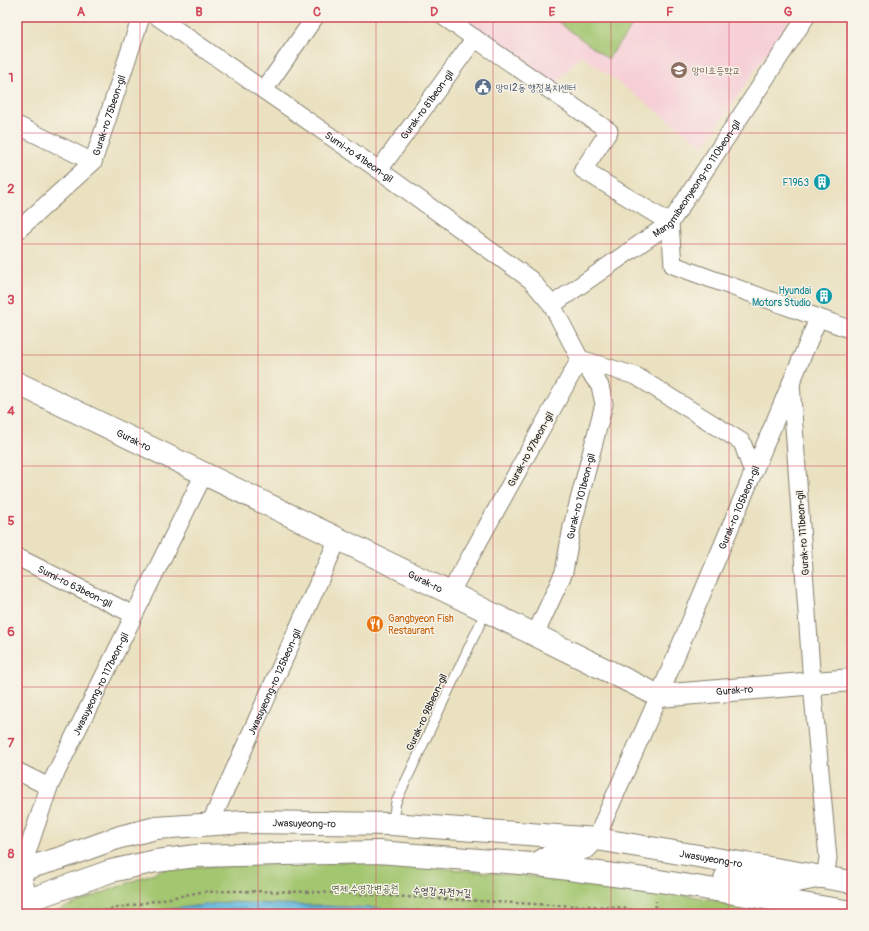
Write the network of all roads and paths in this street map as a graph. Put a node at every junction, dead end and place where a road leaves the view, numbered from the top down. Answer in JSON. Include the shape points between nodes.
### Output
{"nodes":[{"id":1,"x":140,"y":17,"type":"edge"},
{"id":2,"x":158,"y":17,"type":"edge"},
{"id":3,"x":315,"y":17,"type":"edge"},
{"id":4,"x":444,"y":17,"type":"edge"},
{"id":5,"x":806,"y":17,"type":"edge"},
{"id":6,"x":475,"y":38,"type":"junction"},
{"id":7,"x":264,"y":90,"type":"junction"},
{"id":8,"x":17,"y":125,"type":"edge"},
{"id":9,"x":93,"y":162,"type":"junction"},
{"id":10,"x":379,"y":170,"type":"junction"},
{"id":11,"x":670,"y":223,"type":"junction"},
{"id":12,"x":17,"y":231,"type":"edge"},
{"id":13,"x":552,"y":305,"type":"junction"},
{"id":14,"x":818,"y":319,"type":"junction"},
{"id":15,"x":852,"y":330,"type":"edge"},
{"id":16,"x":580,"y":359,"type":"junction"},
{"id":17,"x":17,"y":383,"type":"edge"},
{"id":18,"x":792,"y":383,"type":"junction"},
{"id":19,"x":753,"y":473,"type":"junction"},
{"id":20,"x":204,"y":474,"type":"junction"},
{"id":21,"x":338,"y":539,"type":"junction"},
{"id":22,"x":17,"y":558,"type":"edge"},
{"id":23,"x":450,"y":593,"type":"junction"},
{"id":24,"x":486,"y":611,"type":"junction"},
{"id":25,"x":134,"y":615,"type":"junction"},
{"id":26,"x":535,"y":635,"type":"junction"},
{"id":27,"x":852,"y":680,"type":"edge"},
{"id":28,"x":812,"y":684,"type":"junction"},
{"id":29,"x":659,"y":696,"type":"junction"},
{"id":30,"x":17,"y":772,"type":"edge"},
{"id":31,"x":49,"y":787,"type":"junction"},
{"id":32,"x":210,"y":824,"type":"junction"},
{"id":33,"x":392,"y":824,"type":"junction"},
{"id":34,"x":597,"y":839,"type":"junction"},
{"id":35,"x":531,"y":864,"type":"junction"},
{"id":36,"x":18,"y":870,"type":"edge"},
{"id":37,"x":825,"y":878,"type":"junction"},
{"id":38,"x":852,"y":882,"type":"edge"},
{"id":39,"x":752,"y":897,"type":"junction"},
{"id":40,"x":23,"y":902,"type":"edge"},
{"id":41,"x":852,"y":912,"type":"edge"},
{"id":42,"x":86,"y":914,"type":"edge"},
{"id":43,"x":654,"y":914,"type":"edge"}],
"edges":[{"from":1,"to":9,"type":"street","name":"Gurak-ro 75beon-gil"},
{"from":2,"to":7,"type":"street","name":"Sumi-ro 41beon-gil"},
{"from":3,"to":7,"type":"street"},
{"from":4,"to":6,"type":"street"},
{"from":5,"to":11,"type":"street","name":"Mangmibeonyeong-ro 110beon-gil"},
{"from":6,"to":10,"type":"street","name":"Gurak-ro 81beon-gil"},
{"from":6,"to":11,"type":"street","via":[[608,130],[584,170]]},
{"from":7,"to":10,"type":"street","name":"Sumi-ro 41beon-gil"},
{"from":8,"to":9,"type":"street"},
{"from":9,"to":12,"type":"street","name":"Gurak-ro 75beon-gil"},
{"from":10,"to":13,"type":"street","name":"Sumi-ro 41beon-gil","via":[[531,280]]},
{"from":11,"to":13,"type":"street","name":"Mangmibeonyeong-ro 110beon-gil"},
{"from":11,"to":14,"type":"street","via":[[673,265]]},
{"from":13,"to":16,"type":"street"},
{"from":14,"to":15,"type":"street"},
{"from":14,"to":18,"type":"street","name":"Gurak-ro 105beon-gil"},
{"from":16,"to":19,"type":"street","via":[[636,376],[742,442]]},
{"from":16,"to":23,"type":"street","name":"Gurak-ro 97beon-gil"},
{"from":16,"to":26,"type":"street","name":"Gurak-ro 101beon-gil","via":[[600,386],[604,404],[602,417],[572,527],[564,572]]},
{"from":17,"to":20,"type":"main road","name":"Gurak-ro"},
{"from":18,"to":19,"type":"street","name":"Gurak-ro 105beon-gil"},
{"from":18,"to":28,"type":"street","name":"Gurak-ro 111beon-gil"},
{"from":19,"to":29,"type":"street","name":"Gurak-ro 105beon-gil"},
{"from":20,"to":21,"type":"main road","name":"Gurak-ro"},
{"from":20,"to":25,"type":"street","name":"Jwasuyeong-ro 117beon-gil"},
{"from":21,"to":23,"type":"main road","name":"Gurak-ro"},
{"from":21,"to":32,"type":"street","name":"Jwasuyeong-ro 125beon-gil"},
{"from":22,"to":25,"type":"street","name":"Sumi-ro 63beon-gil"},
{"from":23,"to":24,"type":"main road","name":"Gurak-ro"},
{"from":24,"to":26,"type":"main road","name":"Gurak-ro"},
{"from":24,"to":33,"type":"lane","name":"Gurak-ro 98beon-gil","via":[[396,802]]},
{"from":25,"to":31,"type":"street","name":"Jwasuyeong-ro 117beon-gil"},
{"from":26,"to":29,"type":"main road","name":"Gurak-ro"},
{"from":27,"to":28,"type":"main road","name":"Gurak-ro"},
{"from":28,"to":29,"type":"main road","name":"Gurak-ro"},
{"from":28,"to":37,"type":"street","via":[[828,858]]},
{"from":29,"to":34,"type":"street"},
{"from":30,"to":31,"type":"street"},
{"from":31,"to":36,"type":"street","name":"Jwasuyeong-ro 117beon-gil"},
{"from":32,"to":33,"type":"main road","name":"Jwasuyeong-ro"},
{"from":32,"to":36,"type":"main road","name":"Jwasuyeong-ro","via":[[156,828]]},
{"from":33,"to":34,"type":"main road","name":"Jwasuyeong-ro"},
{"from":34,"to":35,"type":"street","via":[[588,849],[575,854],[550,853]]},
{"from":34,"to":37,"type":"main road","name":"Jwasuyeong-ro"},
{"from":35,"to":39,"type":"main road","name":"Jwasuyeong-ro","via":[[659,881]]},
{"from":35,"to":40,"type":"main road","name":"Jwasuyeong-ro","via":[[378,852],[196,856],[156,861],[111,871]]},
{"from":36,"to":40,"type":"street"},
{"from":37,"to":38,"type":"main road","name":"Jwasuyeong-ro"},
{"from":37,"to":39,"type":"street","name":"Jwasuyeong-ro","via":[[790,885],[730,875],[723,877],[722,884]]},
{"from":39,"to":41,"type":"main road","name":"Jwasuyeong-ro"},
{"from":42,"to":43,"type":"path","name":"수영강 자전거길","via":[[201,892],[234,891],[317,892],[617,907]]}]}
